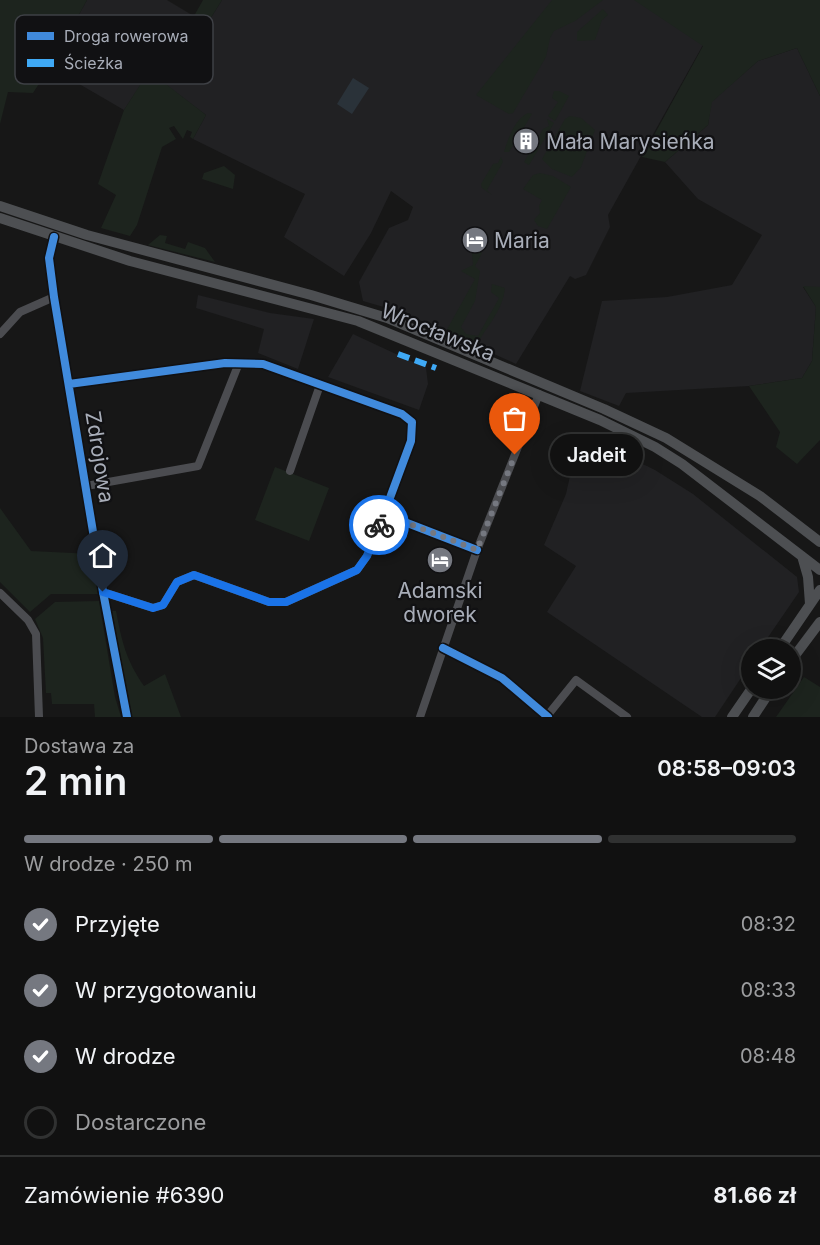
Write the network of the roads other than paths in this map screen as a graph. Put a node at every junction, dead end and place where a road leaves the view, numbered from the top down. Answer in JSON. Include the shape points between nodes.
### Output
{"nodes":[{"id":1,"x":0,"y":206,"type":"edge"},
{"id":2,"x":0,"y":218,"type":"edge"},
{"id":3,"x":54,"y":237,"type":"junction"},
{"id":4,"x":54,"y":297,"type":"junction"},
{"id":5,"x":0,"y":334,"type":"edge"},
{"id":6,"x":239,"y":363,"type":"junction"},
{"id":7,"x":69,"y":384,"type":"junction"},
{"id":8,"x":320,"y":385,"type":"junction"},
{"id":9,"x":539,"y":394,"type":"junction"},
{"id":10,"x":290,"y":471,"type":"dead end"},
{"id":11,"x":87,"y":486,"type":"junction"},
{"id":12,"x":384,"y":514,"type":"junction"},
{"id":13,"x":820,"y":543,"type":"edge"},
{"id":14,"x":477,"y":550,"type":"junction"},
{"id":15,"x":802,"y":556,"type":"junction"},
{"id":16,"x":820,"y":570,"type":"edge"},
{"id":17,"x":820,"y":590,"type":"edge"},
{"id":18,"x":0,"y":592,"type":"edge"},
{"id":19,"x":103,"y":592,"type":"junction"},
{"id":20,"x":810,"y":604,"type":"junction"},
{"id":21,"x":818,"y":625,"type":"edge"},
{"id":22,"x":786,"y":639,"type":"edge"},
{"id":23,"x":801,"y":647,"type":"edge"},
{"id":24,"x":442,"y":648,"type":"junction"},
{"id":25,"x":744,"y":699,"type":"edge"},
{"id":26,"x":765,"y":699,"type":"edge"},
{"id":27,"x":39,"y":717,"type":"edge"},
{"id":28,"x":127,"y":717,"type":"edge"},
{"id":29,"x":420,"y":717,"type":"edge"},
{"id":30,"x":547,"y":717,"type":"edge"},
{"id":31,"x":627,"y":717,"type":"edge"},
{"id":32,"x":732,"y":717,"type":"edge"},
{"id":33,"x":753,"y":717,"type":"edge"}],
"edges":[{"from":1,"to":13,"type":"main road","name":"Wrocławska","via":[[87,235],[387,318],[666,438],[745,486]]},
{"from":2,"to":3,"type":"main road","name":"Wrocławska"},
{"from":3,"to":4,"type":"street","name":"Zdrojowa","via":[[49,258]]},
{"from":3,"to":9,"type":"main road","name":"Wrocławska","via":[[350,318]]},
{"from":4,"to":5,"type":"street","via":[[20,312]]},
{"from":4,"to":7,"type":"street","name":"Zdrojowa"},
{"from":6,"to":7,"type":"street"},
{"from":6,"to":8,"type":"street","via":[[262,364]]},
{"from":6,"to":11,"type":"street","via":[[198,466]]},
{"from":7,"to":11,"type":"street","name":"Zdrojowa"},
{"from":8,"to":10,"type":"street"},
{"from":8,"to":12,"type":"street","via":[[402,414],[412,422],[411,441]]},
{"from":9,"to":14,"type":"street"},
{"from":9,"to":15,"type":"main road","name":"Wrocławska","via":[[655,447]]},
{"from":11,"to":19,"type":"street","name":"Zdrojowa"},
{"from":12,"to":14,"type":"street"},
{"from":12,"to":19,"type":"street","via":[[357,570],[286,602],[269,602],[194,575],[177,582],[163,605],[153,608]]},
{"from":14,"to":24,"type":"street"},
{"from":15,"to":16,"type":"main road","name":"Wrocławska"},
{"from":15,"to":20,"type":"main road"},
{"from":17,"to":20,"type":"main road"},
{"from":18,"to":27,"type":"street","via":[[28,620],[36,634]]},
{"from":19,"to":28,"type":"street","name":"Zdrojowa"},
{"from":20,"to":22,"type":"main road"},
{"from":21,"to":23,"type":"main road"},
{"from":24,"to":29,"type":"street"},
{"from":24,"to":30,"type":"street","via":[[502,678]]},
{"from":25,"to":32,"type":"main road"},
{"from":26,"to":33,"type":"main road"},
{"from":30,"to":31,"type":"street","via":[[576,680]]}]}
